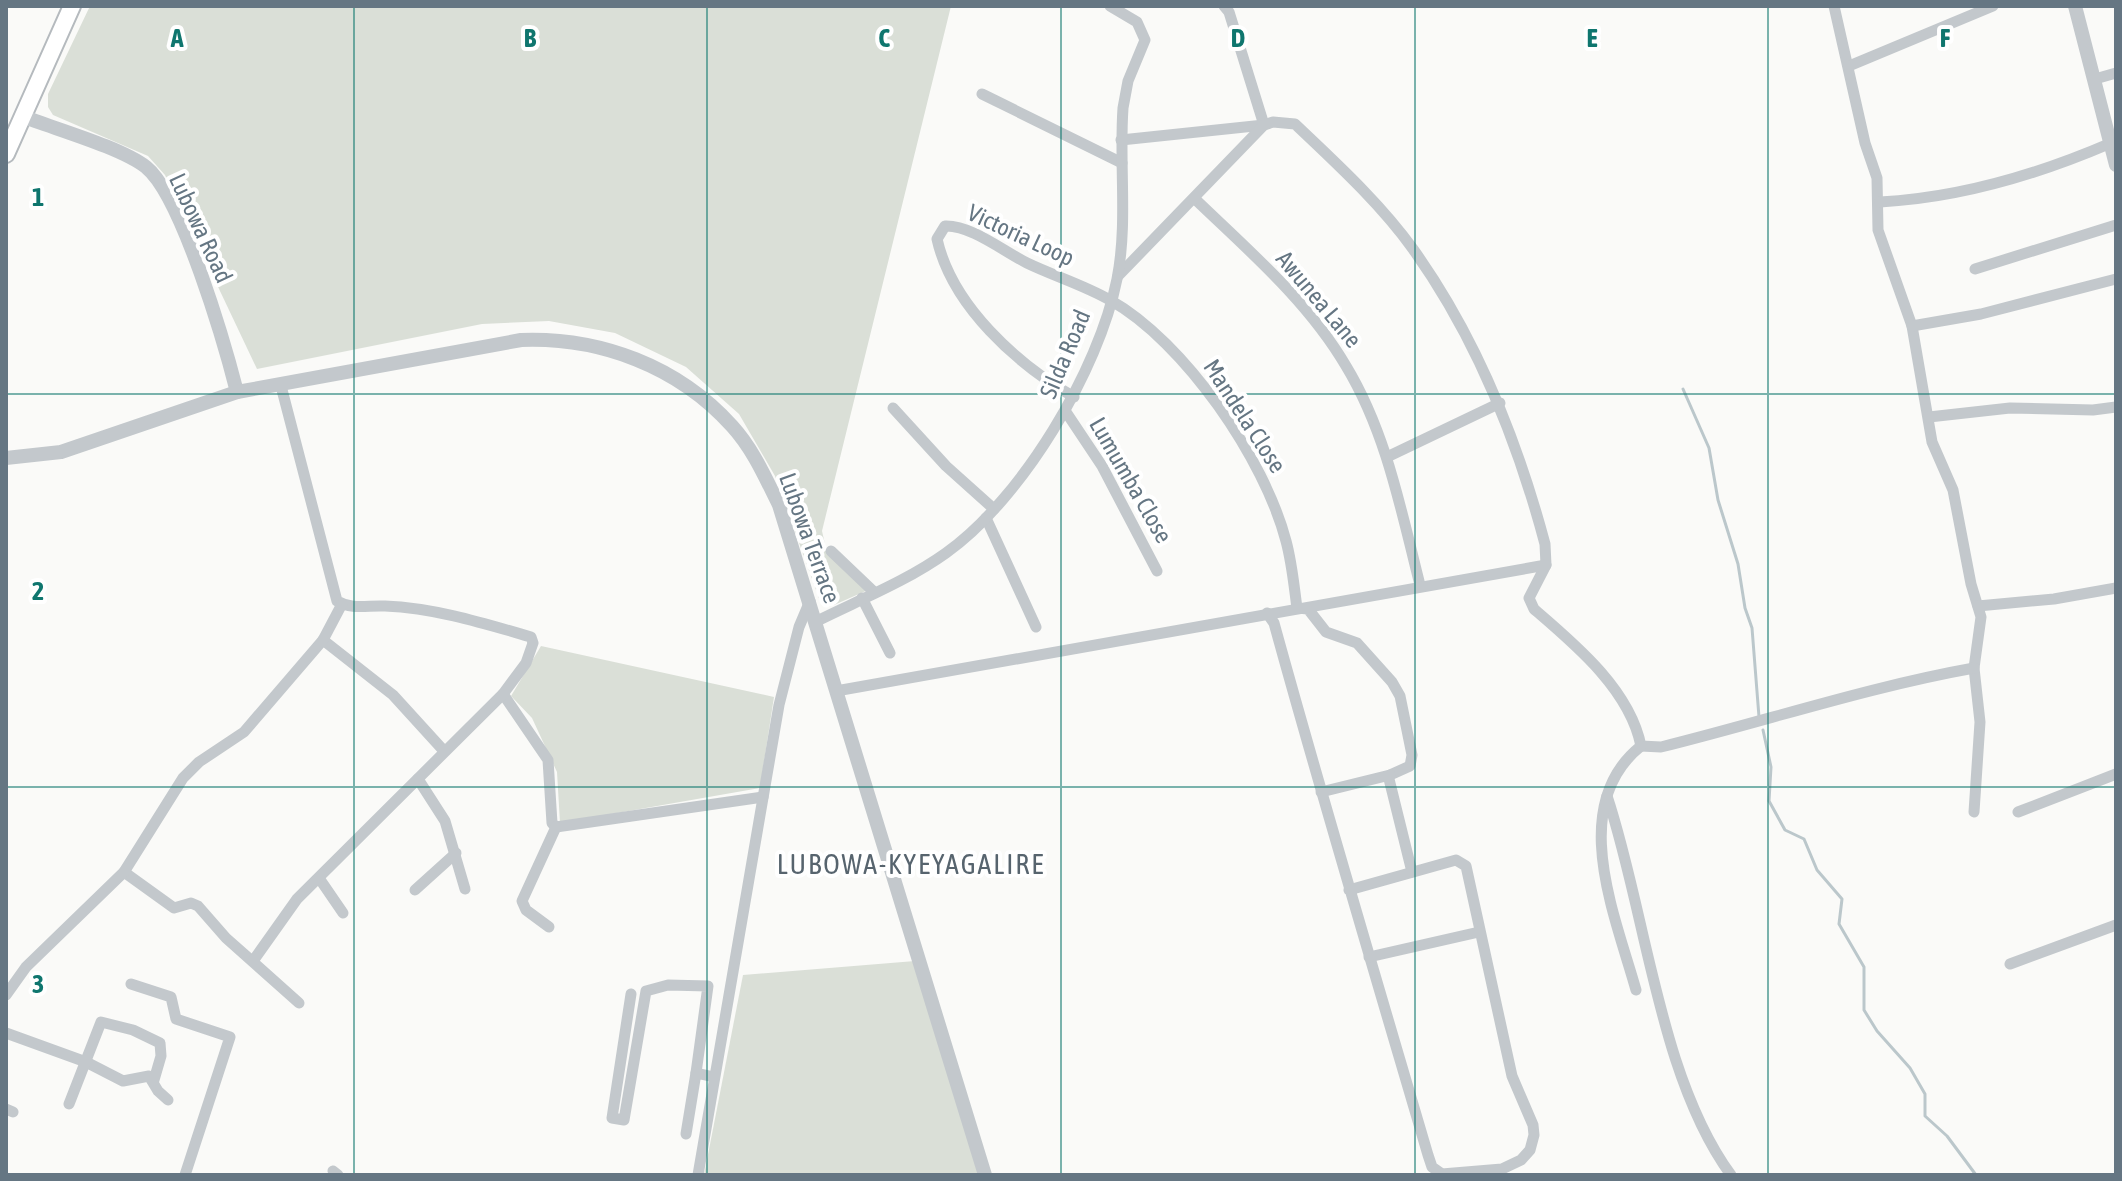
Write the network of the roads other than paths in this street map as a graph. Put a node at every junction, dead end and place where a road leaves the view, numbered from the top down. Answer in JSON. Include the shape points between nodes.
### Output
{"nodes":[{"id":1,"x":72,"y":6,"type":"edge"},
{"id":2,"x":1110,"y":6,"type":"edge"},
{"id":3,"x":1224,"y":6,"type":"edge"},
{"id":4,"x":1834,"y":6,"type":"edge"},
{"id":5,"x":1993,"y":6,"type":"edge"},
{"id":6,"x":2075,"y":6,"type":"edge"},
{"id":7,"x":1849,"y":66,"type":"junction"},
{"id":8,"x":2116,"y":73,"type":"edge"},
{"id":9,"x":2095,"y":79,"type":"junction"},
{"id":10,"x":982,"y":94,"type":"dead end"},
{"id":11,"x":22,"y":116,"type":"junction"},
{"id":12,"x":1264,"y":125,"type":"junction"},
{"id":13,"x":1121,"y":140,"type":"junction"},
{"id":14,"x":2111,"y":143,"type":"junction"},
{"id":15,"x":6,"y":154,"type":"edge"},
{"id":16,"x":1122,"y":163,"type":"junction"},
{"id":17,"x":2116,"y":165,"type":"edge"},
{"id":18,"x":1195,"y":199,"type":"junction"},
{"id":19,"x":1880,"y":202,"type":"junction"},
{"id":20,"x":2116,"y":225,"type":"edge"},
{"id":21,"x":1975,"y":269,"type":"dead end"},
{"id":22,"x":1118,"y":276,"type":"junction"},
{"id":23,"x":2116,"y":279,"type":"edge"},
{"id":24,"x":1111,"y":301,"type":"junction"},
{"id":25,"x":1912,"y":326,"type":"junction"},
{"id":26,"x":281,"y":386,"type":"junction"},
{"id":27,"x":237,"y":392,"type":"junction"},
{"id":28,"x":1074,"y":397,"type":"junction"},
{"id":29,"x":1500,"y":403,"type":"junction"},
{"id":30,"x":2116,"y":407,"type":"edge"},
{"id":31,"x":893,"y":408,"type":"dead end"},
{"id":32,"x":1066,"y":412,"type":"junction"},
{"id":33,"x":1929,"y":417,"type":"junction"},
{"id":34,"x":1387,"y":457,"type":"junction"},
{"id":35,"x":6,"y":458,"type":"edge"},
{"id":36,"x":990,"y":514,"type":"junction"},
{"id":37,"x":831,"y":551,"type":"dead end"},
{"id":38,"x":1546,"y":565,"type":"junction"},
{"id":39,"x":1157,"y":571,"type":"dead end"},
{"id":40,"x":1420,"y":585,"type":"junction"},
{"id":41,"x":2116,"y":588,"type":"edge"},
{"id":42,"x":874,"y":592,"type":"junction"},
{"id":43,"x":862,"y":598,"type":"junction"},
{"id":44,"x":810,"y":601,"type":"junction"},
{"id":45,"x":342,"y":604,"type":"junction"},
{"id":46,"x":1978,"y":606,"type":"junction"},
{"id":47,"x":1297,"y":608,"type":"junction"},
{"id":48,"x":1267,"y":613,"type":"junction"},
{"id":49,"x":817,"y":621,"type":"junction"},
{"id":50,"x":1036,"y":627,"type":"dead end"},
{"id":51,"x":323,"y":640,"type":"junction"},
{"id":52,"x":890,"y":653,"type":"dead end"},
{"id":53,"x":1974,"y":668,"type":"junction"},
{"id":54,"x":836,"y":691,"type":"junction"},
{"id":55,"x":503,"y":694,"type":"junction"},
{"id":56,"x":1641,"y":746,"type":"junction"},
{"id":57,"x":444,"y":751,"type":"junction"},
{"id":58,"x":2116,"y":774,"type":"edge"},
{"id":59,"x":1390,"y":775,"type":"junction"},
{"id":60,"x":418,"y":779,"type":"junction"},
{"id":61,"x":1321,"y":792,"type":"junction"},
{"id":62,"x":1607,"y":796,"type":"junction"},
{"id":63,"x":763,"y":797,"type":"junction"},
{"id":64,"x":1974,"y":812,"type":"dead end"},
{"id":65,"x":2018,"y":812,"type":"dead end"},
{"id":66,"x":556,"y":827,"type":"junction"},
{"id":67,"x":456,"y":853,"type":"junction"},
{"id":68,"x":124,"y":872,"type":"junction"},
{"id":69,"x":1412,"y":872,"type":"junction"},
{"id":70,"x":319,"y":878,"type":"junction"},
{"id":71,"x":465,"y":889,"type":"dead end"},
{"id":72,"x":415,"y":890,"type":"dead end"},
{"id":73,"x":1349,"y":890,"type":"junction"},
{"id":74,"x":343,"y":913,"type":"dead end"},
{"id":75,"x":2116,"y":925,"type":"edge"},
{"id":76,"x":549,"y":927,"type":"dead end"},
{"id":77,"x":1479,"y":932,"type":"junction"},
{"id":78,"x":1369,"y":957,"type":"junction"},
{"id":79,"x":253,"y":961,"type":"junction"},
{"id":80,"x":2010,"y":964,"type":"dead end"},
{"id":81,"x":10,"y":981,"type":"edge"},
{"id":82,"x":131,"y":984,"type":"dead end"},
{"id":83,"x":1636,"y":990,"type":"dead end"},
{"id":84,"x":631,"y":994,"type":"dead end"},
{"id":85,"x":6,"y":995,"type":"edge"},
{"id":86,"x":299,"y":1003,"type":"dead end"},
{"id":87,"x":6,"y":1033,"type":"edge"},
{"id":88,"x":86,"y":1062,"type":"junction"},
{"id":89,"x":696,"y":1073,"type":"junction"},
{"id":90,"x":714,"y":1077,"type":"junction"},
{"id":91,"x":154,"y":1080,"type":"junction"},
{"id":92,"x":168,"y":1100,"type":"dead end"},
{"id":93,"x":69,"y":1104,"type":"dead end"},
{"id":94,"x":686,"y":1134,"type":"dead end"},
{"id":95,"x":185,"y":1175,"type":"edge"},
{"id":96,"x":698,"y":1175,"type":"edge"},
{"id":97,"x":985,"y":1175,"type":"edge"},
{"id":98,"x":1731,"y":1175,"type":"edge"}],
"edges":[{"from":1,"to":11,"type":"main road"},
{"from":2,"to":13,"type":"street","name":"Silda Road","via":[[1137,22],[1144,33],[1128,81]]},
{"from":3,"to":12,"type":"street"},
{"from":4,"to":7,"type":"street"},
{"from":5,"to":7,"type":"street"},
{"from":6,"to":9,"type":"street"},
{"from":7,"to":19,"type":"street"},
{"from":8,"to":9,"type":"street"},
{"from":9,"to":14,"type":"street"},
{"from":10,"to":16,"type":"street"},
{"from":11,"to":15,"type":"main road"},
{"from":11,"to":27,"type":"street","name":"Lubowa Road","via":[[150,171],[203,279]]},
{"from":12,"to":13,"type":"street"},
{"from":12,"to":18,"type":"street"},
{"from":12,"to":29,"type":"street","via":[[1295,124],[1412,248]]},
{"from":13,"to":16,"type":"street","name":"Silda Road"},
{"from":14,"to":17,"type":"street"},
{"from":14,"to":19,"type":"street","via":[[2030,174],[1923,200]]},
{"from":16,"to":22,"type":"street","name":"Silda Road"},
{"from":18,"to":22,"type":"street"},
{"from":18,"to":34,"type":"street","name":"Awunea Lane","via":[[1258,259],[1333,344],[1360,391]]},
{"from":19,"to":25,"type":"street","via":[[1878,230]]},
{"from":20,"to":21,"type":"street"},
{"from":22,"to":24,"type":"street","name":"Silda Road"},
{"from":23,"to":25,"type":"street"},
{"from":24,"to":28,"type":"street","name":"Silda Road"},
{"from":24,"to":28,"type":"street","name":"Victoria Loop","via":[[956,226],[939,232],[951,276],[977,314],[1040,375]]},
{"from":24,"to":47,"type":"street","name":"Mandela Close","via":[[1178,357],[1260,470],[1286,542]]},
{"from":25,"to":33,"type":"street"},
{"from":26,"to":27,"type":"street","name":"Lubowa Terrace"},
{"from":26,"to":44,"type":"street","name":"Lubowa Terrace","via":[[521,340],[558,339],[629,357],[674,378],[732,426],[759,463],[779,505]]},
{"from":26,"to":45,"type":"street","via":[[334,595]]},
{"from":27,"to":35,"type":"street","name":"Lubowa Terrace","via":[[61,452]]},
{"from":28,"to":32,"type":"street","name":"Silda Road"},
{"from":29,"to":34,"type":"street"},
{"from":29,"to":38,"type":"street","via":[[1542,532]]},
{"from":30,"to":33,"type":"street","via":[[2010,408]]},
{"from":31,"to":36,"type":"street"},
{"from":32,"to":36,"type":"street","name":"Silda Road"},
{"from":32,"to":39,"type":"street","name":"Lumumba Close","via":[[1102,466]]},
{"from":33,"to":46,"type":"street","via":[[1932,442],[1953,490]]},
{"from":34,"to":40,"type":"street","name":"Awunea Lane"},
{"from":36,"to":42,"type":"street","name":"Silda Road","via":[[933,562]]},
{"from":36,"to":50,"type":"street"},
{"from":37,"to":42,"type":"street"},
{"from":38,"to":40,"type":"street"},
{"from":38,"to":56,"type":"street","via":[[1530,592],[1534,609],[1589,659],[1612,688],[1635,722]]},
{"from":40,"to":47,"type":"street"},
{"from":41,"to":46,"type":"street"},
{"from":42,"to":43,"type":"street","name":"Silda Road"},
{"from":43,"to":49,"type":"street","name":"Silda Road"},
{"from":43,"to":52,"type":"street"},
{"from":44,"to":49,"type":"street","name":"Lubowa Terrace"},
{"from":44,"to":63,"type":"street","via":[[779,705]]},
{"from":45,"to":51,"type":"street"},
{"from":45,"to":55,"type":"street","via":[[422,610],[531,637],[526,663]]},
{"from":46,"to":53,"type":"street"},
{"from":47,"to":48,"type":"street"},
{"from":47,"to":59,"type":"street","via":[[1308,609],[1326,632],[1357,643],[1400,696],[1412,755],[1410,766]]},
{"from":48,"to":54,"type":"street"},
{"from":48,"to":61,"type":"street"},
{"from":49,"to":54,"type":"street","name":"Lubowa Terrace"},
{"from":51,"to":57,"type":"street","via":[[393,695]]},
{"from":51,"to":68,"type":"street","via":[[239,738],[183,778]]},
{"from":53,"to":56,"type":"street","via":[[1661,747]]},
{"from":53,"to":64,"type":"street","via":[[1980,722]]},
{"from":54,"to":97,"type":"street","name":"Lubowa Terrace"},
{"from":55,"to":57,"type":"street"},
{"from":55,"to":66,"type":"street","via":[[548,760]]},
{"from":56,"to":62,"type":"street","via":[[1625,761]]},
{"from":57,"to":60,"type":"street"},
{"from":58,"to":65,"type":"street"},
{"from":59,"to":61,"type":"street"},
{"from":59,"to":69,"type":"street"},
{"from":60,"to":67,"type":"street","via":[[445,821]]},
{"from":60,"to":70,"type":"street"},
{"from":61,"to":73,"type":"street"},
{"from":62,"to":83,"type":"street","via":[[1601,850]]},
{"from":62,"to":98,"type":"street","via":[[1628,858],[1688,1097],[1709,1145]]},
{"from":63,"to":66,"type":"street"},
{"from":63,"to":90,"type":"street"},
{"from":66,"to":76,"type":"street","via":[[522,901]]},
{"from":67,"to":71,"type":"street"},
{"from":67,"to":72,"type":"street"},
{"from":68,"to":79,"type":"street","via":[[174,908],[198,906]]},
{"from":68,"to":81,"type":"street"},
{"from":69,"to":73,"type":"street"},
{"from":69,"to":77,"type":"street","via":[[1463,862]]},
{"from":70,"to":74,"type":"street"},
{"from":70,"to":79,"type":"street","via":[[297,899]]},
{"from":73,"to":78,"type":"street"},
{"from":75,"to":80,"type":"street"},
{"from":77,"to":78,"type":"street"},
{"from":77,"to":78,"type":"street","via":[[1512,1076],[1533,1125],[1530,1150],[1502,1169],[1442,1174],[1432,1167]]},
{"from":79,"to":86,"type":"street"},
{"from":81,"to":85,"type":"street"},
{"from":82,"to":95,"type":"street","via":[[171,997],[176,1019],[230,1037]]},
{"from":84,"to":89,"type":"street","via":[[612,1118],[624,1120],[646,991],[668,985],[708,986]]},
{"from":87,"to":88,"type":"street"},
{"from":88,"to":91,"type":"street","via":[[123,1081],[144,1075]]},
{"from":88,"to":91,"type":"street","via":[[104,1022],[160,1043]]},
{"from":88,"to":93,"type":"street"},
{"from":89,"to":90,"type":"street"},
{"from":89,"to":94,"type":"street"},
{"from":90,"to":96,"type":"street"},
{"from":91,"to":92,"type":"street"}]}
